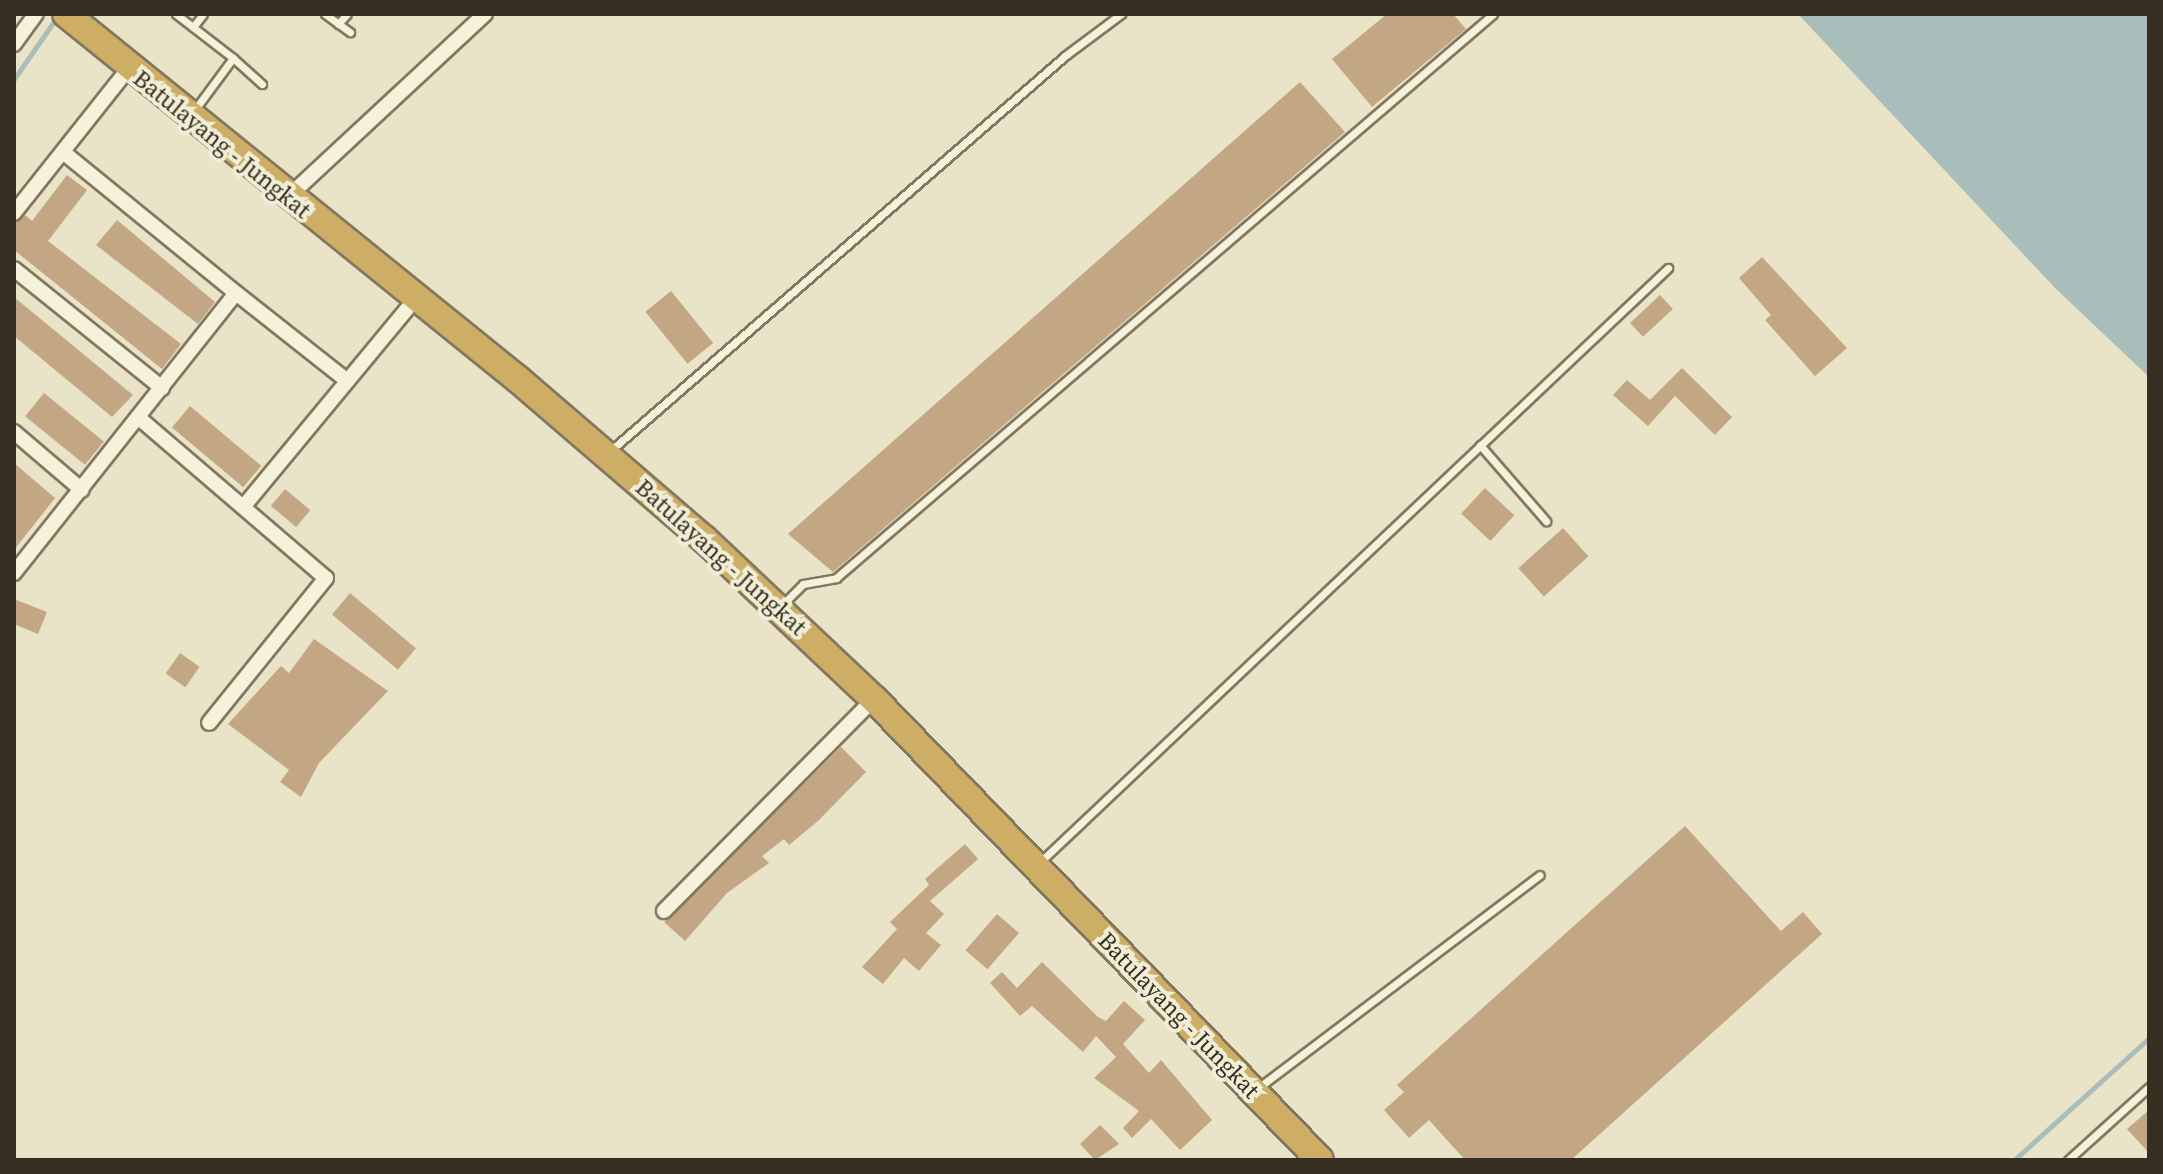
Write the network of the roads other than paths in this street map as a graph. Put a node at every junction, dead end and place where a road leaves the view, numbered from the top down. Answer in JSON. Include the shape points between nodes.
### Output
{"nodes":[{"id":1,"x":36,"y":14,"type":"edge"},
{"id":2,"x":176,"y":14,"type":"edge"},
{"id":3,"x":203,"y":14,"type":"edge"},
{"id":4,"x":325,"y":14,"type":"edge"},
{"id":5,"x":347,"y":14,"type":"edge"},
{"id":6,"x":485,"y":14,"type":"edge"},
{"id":7,"x":1121,"y":14,"type":"edge"},
{"id":8,"x":1493,"y":14,"type":"edge"},
{"id":9,"x":70,"y":17,"type":"edge"},
{"id":10,"x":338,"y":24,"type":"junction"},
{"id":11,"x":193,"y":27,"type":"junction"},
{"id":12,"x":350,"y":32,"type":"dead end"},
{"id":13,"x":14,"y":44,"type":"edge"},
{"id":14,"x":233,"y":58,"type":"junction"},
{"id":15,"x":121,"y":78,"type":"junction"},
{"id":16,"x":262,"y":84,"type":"dead end"},
{"id":17,"x":189,"y":117,"type":"junction"},
{"id":18,"x":63,"y":152,"type":"junction"},
{"id":19,"x":288,"y":197,"type":"junction"},
{"id":20,"x":14,"y":213,"type":"edge"},
{"id":21,"x":1668,"y":268,"type":"dead end"},
{"id":22,"x":14,"y":269,"type":"edge"},
{"id":23,"x":236,"y":293,"type":"junction"},
{"id":24,"x":415,"y":299,"type":"junction"},
{"id":25,"x":346,"y":380,"type":"junction"},
{"id":26,"x":162,"y":388,"type":"junction"},
{"id":27,"x":139,"y":418,"type":"junction"},
{"id":28,"x":14,"y":432,"type":"edge"},
{"id":29,"x":1480,"y":445,"type":"junction"},
{"id":30,"x":607,"y":453,"type":"junction"},
{"id":31,"x":82,"y":490,"type":"junction"},
{"id":32,"x":244,"y":506,"type":"junction"},
{"id":33,"x":1546,"y":521,"type":"dead end"},
{"id":34,"x":14,"y":573,"type":"edge"},
{"id":35,"x":779,"y":609,"type":"junction"},
{"id":36,"x":874,"y":699,"type":"junction"},
{"id":37,"x":209,"y":723,"type":"dead end"},
{"id":38,"x":1035,"y":867,"type":"junction"},
{"id":39,"x":1540,"y":875,"type":"dead end"},
{"id":40,"x":664,"y":911,"type":"dead end"},
{"id":41,"x":2149,"y":1087,"type":"edge"},
{"id":42,"x":1253,"y":1091,"type":"junction"},
{"id":43,"x":1320,"y":1160,"type":"edge"},
{"id":44,"x":2068,"y":1160,"type":"edge"}],
"edges":[{"from":1,"to":13,"type":"street"},
{"from":2,"to":11,"type":"lane"},
{"from":3,"to":11,"type":"lane"},
{"from":4,"to":10,"type":"lane"},
{"from":5,"to":10,"type":"lane"},
{"from":6,"to":19,"type":"street"},
{"from":7,"to":30,"type":"lane","via":[[1054,65]]},
{"from":8,"to":35,"type":"lane","via":[[836,578],[803,584]]},
{"from":9,"to":15,"type":"highway","name":"Batulayang - Jungkat"},
{"from":10,"to":12,"type":"lane"},
{"from":11,"to":14,"type":"lane"},
{"from":14,"to":16,"type":"lane"},
{"from":14,"to":17,"type":"lane"},
{"from":15,"to":17,"type":"highway","name":"Batulayang - Jungkat"},
{"from":15,"to":18,"type":"street"},
{"from":17,"to":19,"type":"highway","name":"Batulayang - Jungkat"},
{"from":18,"to":20,"type":"street"},
{"from":18,"to":23,"type":"street"},
{"from":19,"to":24,"type":"highway","name":"Batulayang - Jungkat"},
{"from":21,"to":29,"type":"lane"},
{"from":22,"to":26,"type":"street"},
{"from":23,"to":25,"type":"street"},
{"from":23,"to":26,"type":"street"},
{"from":24,"to":25,"type":"street"},
{"from":24,"to":30,"type":"highway","name":"Batulayang - Jungkat"},
{"from":25,"to":32,"type":"street"},
{"from":26,"to":27,"type":"street"},
{"from":27,"to":31,"type":"street"},
{"from":27,"to":32,"type":"street"},
{"from":28,"to":31,"type":"street"},
{"from":29,"to":33,"type":"lane"},
{"from":29,"to":38,"type":"lane"},
{"from":30,"to":35,"type":"highway","name":"Batulayang - Jungkat"},
{"from":31,"to":34,"type":"street"},
{"from":32,"to":37,"type":"street","via":[[324,573],[325,583]]},
{"from":35,"to":36,"type":"highway","name":"Batulayang - Jungkat"},
{"from":36,"to":38,"type":"highway","name":"Batulayang - Jungkat"},
{"from":36,"to":40,"type":"street"},
{"from":38,"to":42,"type":"highway","name":"Batulayang - Jungkat"},
{"from":39,"to":42,"type":"lane"},
{"from":41,"to":44,"type":"lane"},
{"from":42,"to":43,"type":"highway","name":"Batulayang - Jungkat"}]}
